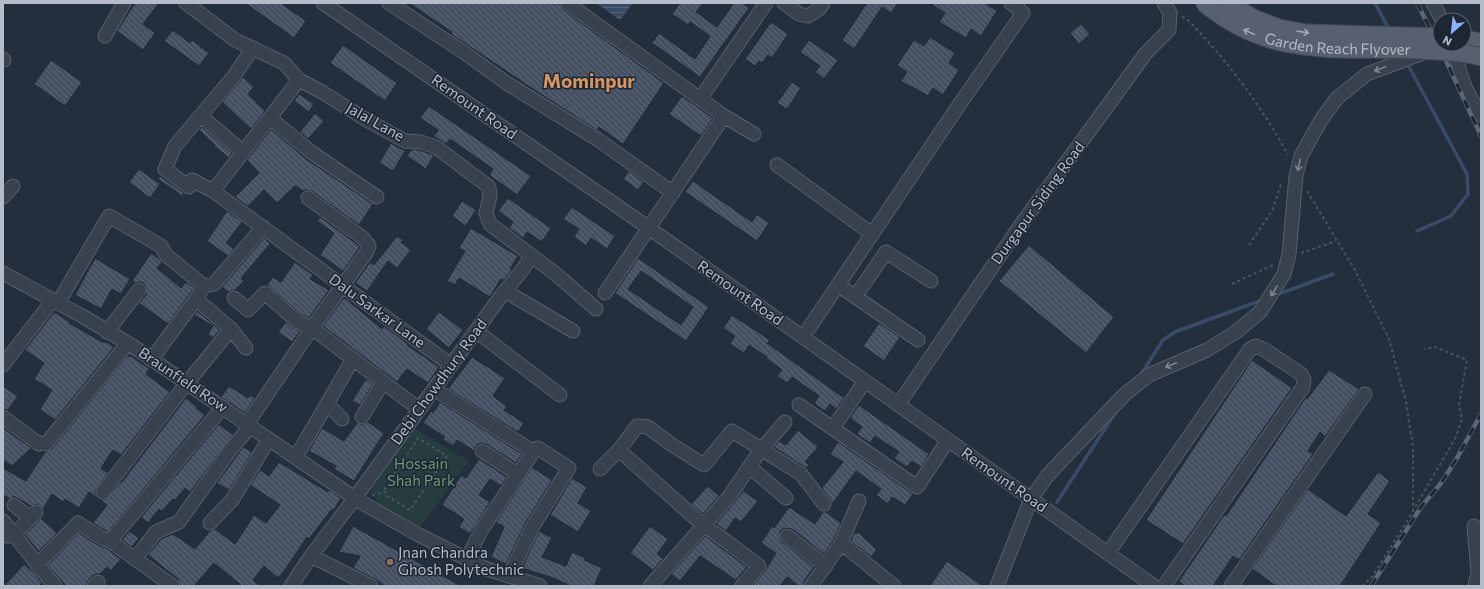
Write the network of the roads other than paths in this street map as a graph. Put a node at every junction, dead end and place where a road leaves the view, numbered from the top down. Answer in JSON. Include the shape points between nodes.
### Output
{"nodes":[{"id":1,"x":124,"y":3,"type":"edge"},
{"id":2,"x":186,"y":3,"type":"edge"},
{"id":3,"x":323,"y":3,"type":"edge"},
{"id":4,"x":389,"y":3,"type":"edge"},
{"id":5,"x":566,"y":3,"type":"edge"},
{"id":6,"x":766,"y":3,"type":"edge"},
{"id":7,"x":784,"y":3,"type":"edge"},
{"id":8,"x":823,"y":3,"type":"edge"},
{"id":9,"x":1011,"y":3,"type":"edge"},
{"id":10,"x":1204,"y":3,"type":"edge"},
{"id":11,"x":1228,"y":3,"type":"edge"},
{"id":12,"x":1433,"y":3,"type":"edge"},
{"id":13,"x":1167,"y":8,"type":"edge"},
{"id":14,"x":1438,"y":12,"type":"edge"},
{"id":15,"x":105,"y":36,"type":"dead end"},
{"id":16,"x":1432,"y":36,"type":"edge"},
{"id":17,"x":253,"y":48,"type":"junction"},
{"id":18,"x":1429,"y":51,"type":"junction"},
{"id":19,"x":1457,"y":52,"type":"edge"},
{"id":20,"x":1481,"y":57,"type":"edge"},
{"id":21,"x":299,"y":80,"type":"junction"},
{"id":22,"x":700,"y":98,"type":"junction"},
{"id":23,"x":1481,"y":115,"type":"edge"},
{"id":24,"x":201,"y":116,"type":"junction"},
{"id":25,"x":724,"y":116,"type":"junction"},
{"id":26,"x":270,"y":118,"type":"junction"},
{"id":27,"x":754,"y":134,"type":"dead end"},
{"id":28,"x":243,"y":152,"type":"junction"},
{"id":29,"x":777,"y":164,"type":"dead end"},
{"id":30,"x":13,"y":186,"type":"dead end"},
{"id":31,"x":213,"y":191,"type":"junction"},
{"id":32,"x":673,"y":193,"type":"junction"},
{"id":33,"x":377,"y":197,"type":"dead end"},
{"id":34,"x":3,"y":198,"type":"edge"},
{"id":35,"x":308,"y":198,"type":"dead end"},
{"id":36,"x":263,"y":227,"type":"junction"},
{"id":37,"x":649,"y":228,"type":"junction"},
{"id":38,"x":872,"y":234,"type":"junction"},
{"id":39,"x":532,"y":256,"type":"junction"},
{"id":40,"x":3,"y":273,"type":"edge"},
{"id":41,"x":931,"y":281,"type":"dead end"},
{"id":42,"x":342,"y":285,"type":"junction"},
{"id":43,"x":838,"y":285,"type":"junction"},
{"id":44,"x":204,"y":286,"type":"junction"},
{"id":45,"x":139,"y":290,"type":"dead end"},
{"id":46,"x":505,"y":291,"type":"junction"},
{"id":47,"x":605,"y":293,"type":"dead end"},
{"id":48,"x":855,"y":297,"type":"junction"},
{"id":49,"x":234,"y":298,"type":"dead end"},
{"id":50,"x":196,"y":299,"type":"junction"},
{"id":51,"x":56,"y":302,"type":"junction"},
{"id":52,"x":596,"y":309,"type":"dead end"},
{"id":53,"x":312,"y":328,"type":"junction"},
{"id":54,"x":809,"y":328,"type":"dead end"},
{"id":55,"x":231,"y":330,"type":"junction"},
{"id":56,"x":476,"y":331,"type":"junction"},
{"id":57,"x":574,"y":331,"type":"dead end"},
{"id":58,"x":107,"y":332,"type":"junction"},
{"id":59,"x":918,"y":340,"type":"dead end"},
{"id":60,"x":128,"y":343,"type":"junction"},
{"id":61,"x":246,"y":348,"type":"dead end"},
{"id":62,"x":353,"y":359,"type":"junction"},
{"id":63,"x":151,"y":360,"type":"junction"},
{"id":64,"x":3,"y":365,"type":"edge"},
{"id":65,"x":451,"y":365,"type":"junction"},
{"id":66,"x":865,"y":381,"type":"junction"},
{"id":67,"x":383,"y":382,"type":"junction"},
{"id":68,"x":187,"y":383,"type":"junction"},
{"id":69,"x":434,"y":389,"type":"junction"},
{"id":70,"x":1365,"y":394,"type":"dead end"},
{"id":71,"x":560,"y":395,"type":"dead end"},
{"id":72,"x":327,"y":404,"type":"junction"},
{"id":73,"x":799,"y":405,"type":"dead end"},
{"id":74,"x":898,"y":405,"type":"junction"},
{"id":75,"x":223,"y":407,"type":"junction"},
{"id":76,"x":419,"y":409,"type":"junction"},
{"id":77,"x":362,"y":416,"type":"dead end"},
{"id":78,"x":3,"y":417,"type":"edge"},
{"id":79,"x":342,"y":419,"type":"dead end"},
{"id":80,"x":785,"y":422,"type":"dead end"},
{"id":81,"x":248,"y":425,"type":"junction"},
{"id":82,"x":833,"y":428,"type":"junction"},
{"id":83,"x":269,"y":439,"type":"junction"},
{"id":84,"x":948,"y":440,"type":"junction"},
{"id":85,"x":762,"y":449,"type":"junction"},
{"id":86,"x":531,"y":450,"type":"junction"},
{"id":87,"x":619,"y":450,"type":"junction"},
{"id":88,"x":482,"y":452,"type":"dead end"},
{"id":89,"x":296,"y":457,"type":"junction"},
{"id":90,"x":750,"y":467,"type":"junction"},
{"id":91,"x":600,"y":469,"type":"dead end"},
{"id":92,"x":518,"y":474,"type":"junction"},
{"id":93,"x":103,"y":492,"type":"dead end"},
{"id":94,"x":355,"y":498,"type":"junction"},
{"id":95,"x":786,"y":498,"type":"dead end"},
{"id":96,"x":1030,"y":499,"type":"junction"},
{"id":97,"x":859,"y":501,"type":"dead end"},
{"id":98,"x":824,"y":504,"type":"dead end"},
{"id":99,"x":14,"y":506,"type":"dead end"},
{"id":100,"x":3,"y":521,"type":"edge"},
{"id":101,"x":210,"y":523,"type":"dead end"},
{"id":102,"x":703,"y":525,"type":"junction"},
{"id":103,"x":1477,"y":532,"type":"edge"},
{"id":104,"x":8,"y":535,"type":"edge"},
{"id":105,"x":787,"y":536,"type":"dead end"},
{"id":106,"x":110,"y":541,"type":"junction"},
{"id":107,"x":841,"y":543,"type":"junction"},
{"id":108,"x":1108,"y":553,"type":"junction"},
{"id":109,"x":311,"y":556,"type":"junction"},
{"id":110,"x":135,"y":559,"type":"junction"},
{"id":111,"x":467,"y":559,"type":"junction"},
{"id":112,"x":37,"y":565,"type":"junction"},
{"id":113,"x":826,"y":566,"type":"junction"},
{"id":114,"x":509,"y":576,"type":"junction"},
{"id":115,"x":55,"y":586,"type":"edge"},
{"id":116,"x":172,"y":586,"type":"edge"},
{"id":117,"x":291,"y":586,"type":"edge"},
{"id":118,"x":371,"y":586,"type":"edge"},
{"id":119,"x":540,"y":586,"type":"edge"},
{"id":120,"x":650,"y":586,"type":"edge"},
{"id":121,"x":742,"y":586,"type":"edge"},
{"id":122,"x":811,"y":586,"type":"edge"},
{"id":123,"x":894,"y":586,"type":"edge"},
{"id":124,"x":997,"y":586,"type":"edge"},
{"id":125,"x":1154,"y":586,"type":"edge"},
{"id":126,"x":1164,"y":586,"type":"edge"},
{"id":127,"x":1231,"y":586,"type":"edge"},
{"id":128,"x":1475,"y":586,"type":"edge"}],
"edges":[{"from":1,"to":15,"type":"street"},
{"from":2,"to":17,"type":"street","name":"Jalal Lane","via":[[235,40]]},
{"from":3,"to":37,"type":"street","name":"Remount Road"},
{"from":4,"to":32,"type":"street","via":[[508,84],[597,139]]},
{"from":5,"to":22,"type":"street"},
{"from":6,"to":22,"type":"street"},
{"from":7,"to":8,"type":"street","via":[[799,14],[808,16]]},
{"from":9,"to":38,"type":"street","via":[[1023,13]]},
{"from":18,"to":10,"type":"main road","name":"Garden Reach Flyover","one_way":true,"bridge":true,"via":[[1290,45],[1268,40],[1247,31],[1215,13]]},
{"from":11,"to":16,"type":"main road","name":"Garden Reach Flyover","one_way":true,"bridge":true,"via":[[1253,18],[1279,28],[1307,33]]},
{"from":12,"to":14,"type":"street"},
{"from":13,"to":74,"type":"street","name":"Durgapur Siding Road","via":[[1169,30],[1146,53],[1020,226]]},
{"from":17,"to":21,"type":"street","name":"Jalal Lane","via":[[284,63]]},
{"from":17,"to":24,"type":"street"},
{"from":18,"to":20,"type":"main road","name":"Garden Reach Flyover","bridge":true},
{"from":18,"to":96,"type":"street","one_way":true,"bridge":true,"via":[[1366,74],[1337,98],[1321,120],[1301,156],[1296,176],[1289,254],[1284,274],[1260,312],[1236,332],[1207,350],[1149,374],[1124,395],[1047,476]]},
{"from":19,"to":23,"type":"street","via":[[1462,78]]},
{"from":21,"to":26,"type":"street"},
{"from":21,"to":39,"type":"street","name":"Jalal Lane","via":[[405,141],[421,142],[436,147],[452,158],[488,187],[490,196],[486,213],[490,224]]},
{"from":22,"to":25,"type":"street"},
{"from":24,"to":28,"type":"street"},
{"from":24,"to":31,"type":"street","name":"Dalu Sarkar Lane","via":[[175,146],[165,169],[189,187],[192,180]]},
{"from":25,"to":27,"type":"street"},
{"from":25,"to":32,"type":"street"},
{"from":26,"to":28,"type":"street"},
{"from":26,"to":33,"type":"street","via":[[311,152]]},
{"from":28,"to":31,"type":"street"},
{"from":29,"to":38,"type":"street"},
{"from":30,"to":34,"type":"street"},
{"from":31,"to":36,"type":"street","name":"Dalu Sarkar Lane"},
{"from":32,"to":37,"type":"street"},
{"from":35,"to":42,"type":"street","via":[[363,238],[369,246]]},
{"from":36,"to":42,"type":"street","name":"Dalu Sarkar Lane"},
{"from":36,"to":44,"type":"street","via":[[214,284]]},
{"from":37,"to":47,"type":"street"},
{"from":37,"to":66,"type":"street","name":"Remount Road"},
{"from":38,"to":43,"type":"street"},
{"from":39,"to":46,"type":"street","name":"Debi Chowdhury Road"},
{"from":39,"to":52,"type":"street","via":[[557,274]]},
{"from":40,"to":51,"type":"street","name":"Braunfield Row"},
{"from":41,"to":48,"type":"street","via":[[886,252]]},
{"from":42,"to":53,"type":"street"},
{"from":42,"to":65,"type":"street","name":"Dalu Sarkar Lane"},
{"from":43,"to":48,"type":"street"},
{"from":43,"to":54,"type":"street"},
{"from":44,"to":50,"type":"street"},
{"from":44,"to":51,"type":"street","via":[[166,255],[161,246],[109,216]]},
{"from":45,"to":58,"type":"street"},
{"from":46,"to":56,"type":"street","name":"Debi Chowdhury Road"},
{"from":46,"to":57,"type":"street"},
{"from":48,"to":59,"type":"street"},
{"from":49,"to":53,"type":"street","via":[[248,310],[266,293],[298,322]]},
{"from":50,"to":55,"type":"street"},
{"from":50,"to":63,"type":"street"},
{"from":51,"to":58,"type":"street","name":"Braunfield Row"},
{"from":51,"to":64,"type":"street"},
{"from":53,"to":62,"type":"street"},
{"from":53,"to":81,"type":"street"},
{"from":55,"to":61,"type":"street"},
{"from":55,"to":68,"type":"street"},
{"from":56,"to":65,"type":"street","name":"Debi Chowdhury Road"},
{"from":56,"to":71,"type":"street"},
{"from":58,"to":60,"type":"street","name":"Braunfield Row"},
{"from":60,"to":63,"type":"street","name":"Braunfield Row"},
{"from":60,"to":78,"type":"street","via":[[44,444],[39,444]]},
{"from":62,"to":67,"type":"street"},
{"from":62,"to":72,"type":"street"},
{"from":63,"to":68,"type":"street","name":"Braunfield Row"},
{"from":65,"to":69,"type":"street","name":"Debi Chowdhury Road"},
{"from":66,"to":74,"type":"street","name":"Remount Road"},
{"from":66,"to":82,"type":"street"},
{"from":67,"to":76,"type":"street"},
{"from":67,"to":77,"type":"street"},
{"from":68,"to":75,"type":"street","name":"Braunfield Row"},
{"from":68,"to":93,"type":"street"},
{"from":69,"to":76,"type":"street","name":"Debi Chowdhury Road"},
{"from":69,"to":86,"type":"street"},
{"from":70,"to":127,"type":"street"},
{"from":72,"to":79,"type":"street"},
{"from":72,"to":89,"type":"street"},
{"from":73,"to":82,"type":"street"},
{"from":74,"to":84,"type":"street","name":"Remount Road"},
{"from":75,"to":81,"type":"street","name":"Braunfield Row"},
{"from":75,"to":106,"type":"street"},
{"from":76,"to":94,"type":"street","name":"Debi Chowdhury Road"},
{"from":80,"to":85,"type":"street"},
{"from":81,"to":83,"type":"street","name":"Braunfield Row"},
{"from":81,"to":110,"type":"street","via":[[179,522],[156,532]]},
{"from":82,"to":84,"type":"street","via":[[916,487]]},
{"from":83,"to":89,"type":"street","name":"Braunfield Row"},
{"from":83,"to":101,"type":"street","via":[[232,500]]},
{"from":84,"to":96,"type":"street","name":"Remount Road"},
{"from":85,"to":87,"type":"street","via":[[732,431],[704,465],[648,427],[637,426]]},
{"from":85,"to":90,"type":"street"},
{"from":85,"to":98,"type":"street","via":[[801,474]]},
{"from":86,"to":92,"type":"street","via":[[531,455]]},
{"from":86,"to":114,"type":"street","via":[[538,448],[569,468],[533,526]]},
{"from":87,"to":91,"type":"street"},
{"from":87,"to":102,"type":"street"},
{"from":88,"to":92,"type":"street"},
{"from":89,"to":94,"type":"street","name":"Braunfield Row"},
{"from":90,"to":95,"type":"street"},
{"from":90,"to":102,"type":"street","via":[[729,497]]},
{"from":92,"to":111,"type":"street","via":[[482,529]]},
{"from":94,"to":109,"type":"street","name":"Debi Chowdhury Road"},
{"from":94,"to":111,"type":"street","name":"Braunfield Row"},
{"from":96,"to":108,"type":"street","name":"Remount Road"},
{"from":96,"to":124,"type":"street"},
{"from":97,"to":107,"type":"street"},
{"from":99,"to":104,"type":"street","via":[[33,515]]},
{"from":100,"to":104,"type":"street"},
{"from":102,"to":120,"type":"street"},
{"from":102,"to":121,"type":"street","via":[[759,566]]},
{"from":103,"to":128,"type":"street","via":[[1478,572]]},
{"from":104,"to":112,"type":"street"},
{"from":105,"to":113,"type":"street"},
{"from":106,"to":110,"type":"street"},
{"from":106,"to":112,"type":"street","via":[[78,523]]},
{"from":107,"to":113,"type":"street"},
{"from":107,"to":123,"type":"street"},
{"from":108,"to":125,"type":"street","name":"Remount Road"},
{"from":108,"to":126,"type":"street","via":[[1250,349],[1256,346],[1265,350],[1301,374],[1304,380],[1303,387]]},
{"from":109,"to":117,"type":"street","name":"Debi Chowdhury Road"},
{"from":109,"to":118,"type":"street"},
{"from":110,"to":116,"type":"street"},
{"from":111,"to":114,"type":"street","name":"Braunfield Row"},
{"from":112,"to":115,"type":"street"},
{"from":113,"to":122,"type":"street"},
{"from":114,"to":119,"type":"street","name":"Braunfield Row"}]}
